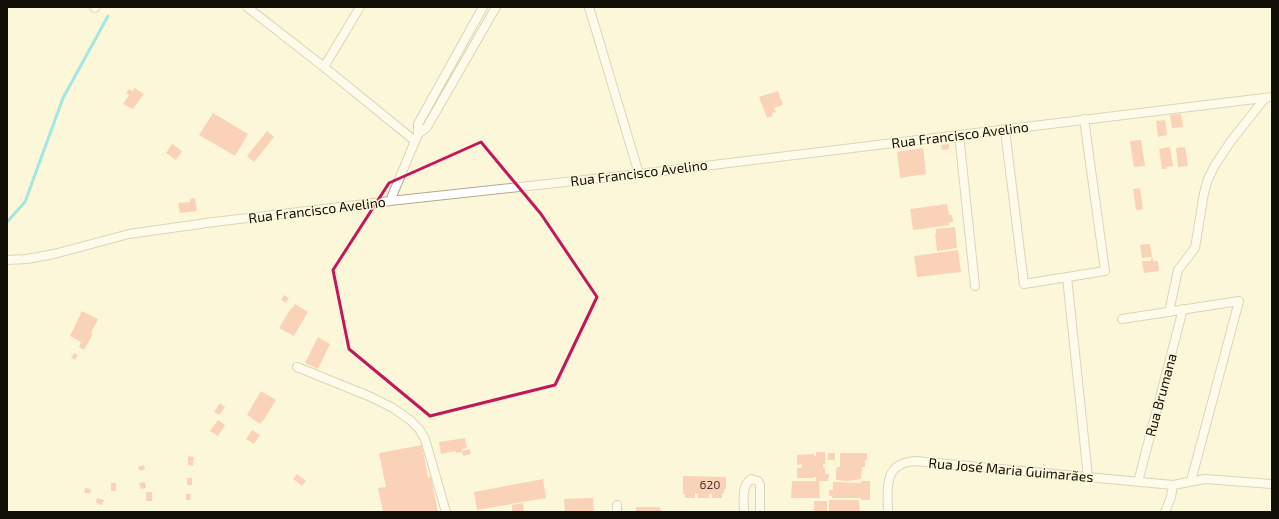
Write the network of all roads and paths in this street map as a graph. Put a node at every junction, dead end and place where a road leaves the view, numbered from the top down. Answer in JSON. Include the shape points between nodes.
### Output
{"nodes":[{"id":1,"x":247,"y":7,"type":"edge"},
{"id":2,"x":360,"y":7,"type":"edge"},
{"id":3,"x":483,"y":7,"type":"edge"},
{"id":4,"x":496,"y":7,"type":"edge"},
{"id":5,"x":589,"y":7,"type":"edge"},
{"id":6,"x":324,"y":67,"type":"junction"},
{"id":7,"x":1268,"y":97,"type":"edge"},
{"id":8,"x":1084,"y":119,"type":"junction"},
{"id":9,"x":1005,"y":130,"type":"junction"},
{"id":10,"x":959,"y":135,"type":"junction"},
{"id":11,"x":416,"y":137,"type":"junction"},
{"id":12,"x":639,"y":174,"type":"junction"},
{"id":13,"x":390,"y":201,"type":"junction"},
{"id":14,"x":7,"y":260,"type":"edge"},
{"id":15,"x":1067,"y":277,"type":"junction"},
{"id":16,"x":975,"y":286,"type":"dead end"},
{"id":17,"x":1183,"y":309,"type":"junction"},
{"id":18,"x":1169,"y":312,"type":"junction"},
{"id":19,"x":1122,"y":319,"type":"dead end"},
{"id":20,"x":297,"y":367,"type":"dead end"},
{"id":21,"x":1088,"y":477,"type":"junction"},
{"id":22,"x":1191,"y":481,"type":"junction"},
{"id":23,"x":1138,"y":482,"type":"junction"},
{"id":24,"x":1272,"y":484,"type":"edge"},
{"id":25,"x":1173,"y":485,"type":"junction"},
{"id":26,"x":446,"y":512,"type":"edge"},
{"id":27,"x":744,"y":512,"type":"edge"},
{"id":28,"x":760,"y":512,"type":"edge"},
{"id":29,"x":888,"y":512,"type":"edge"},
{"id":30,"x":1166,"y":512,"type":"edge"}],
"edges":[{"from":1,"to":6,"type":"street"},
{"from":2,"to":6,"type":"street"},
{"from":3,"to":11,"type":"street","via":[[418,124]]},
{"from":4,"to":11,"type":"street","via":[[427,127]]},
{"from":5,"to":12,"type":"street"},
{"from":6,"to":11,"type":"street"},
{"from":7,"to":8,"type":"street","name":"Rua Francisco Avelino"},
{"from":7,"to":18,"type":"street","via":[[1232,141],[1208,179],[1194,248],[1178,270]]},
{"from":8,"to":9,"type":"street","name":"Rua Francisco Avelino"},
{"from":8,"to":15,"type":"street","via":[[1106,271]]},
{"from":9,"to":10,"type":"street","name":"Rua Francisco Avelino"},
{"from":9,"to":15,"type":"street","via":[[1024,284]]},
{"from":10,"to":12,"type":"street","name":"Rua Francisco Avelino"},
{"from":10,"to":16,"type":"street"},
{"from":11,"to":13,"type":"street"},
{"from":12,"to":13,"type":"street","name":"Rua Francisco Avelino"},
{"from":13,"to":14,"type":"street","name":"Rua Francisco Avelino","via":[[129,234],[54,254]]},
{"from":15,"to":21,"type":"street"},
{"from":17,"to":18,"type":"street"},
{"from":17,"to":22,"type":"street","via":[[1239,301]]},
{"from":17,"to":23,"type":"street","name":"Rua Brumana"},
{"from":18,"to":19,"type":"street"},
{"from":20,"to":26,"type":"street","via":[[371,397],[410,420],[425,439]]},
{"from":21,"to":23,"type":"street","name":"Rua José Maria Guimarães"},
{"from":21,"to":29,"type":"street","name":"Rua José Maria Guimarães","via":[[915,461],[898,465],[893,470],[888,485]]},
{"from":22,"to":24,"type":"street","name":"Rua José Maria Guimarães","via":[[1205,479]]},
{"from":22,"to":25,"type":"street","name":"Rua José Maria Guimarães"},
{"from":23,"to":25,"type":"street","name":"Rua José Maria Guimarães"},
{"from":25,"to":30,"type":"street"},
{"from":27,"to":28,"type":"street","via":[[745,488],[751,479],[758,481],[760,485]]}]}
